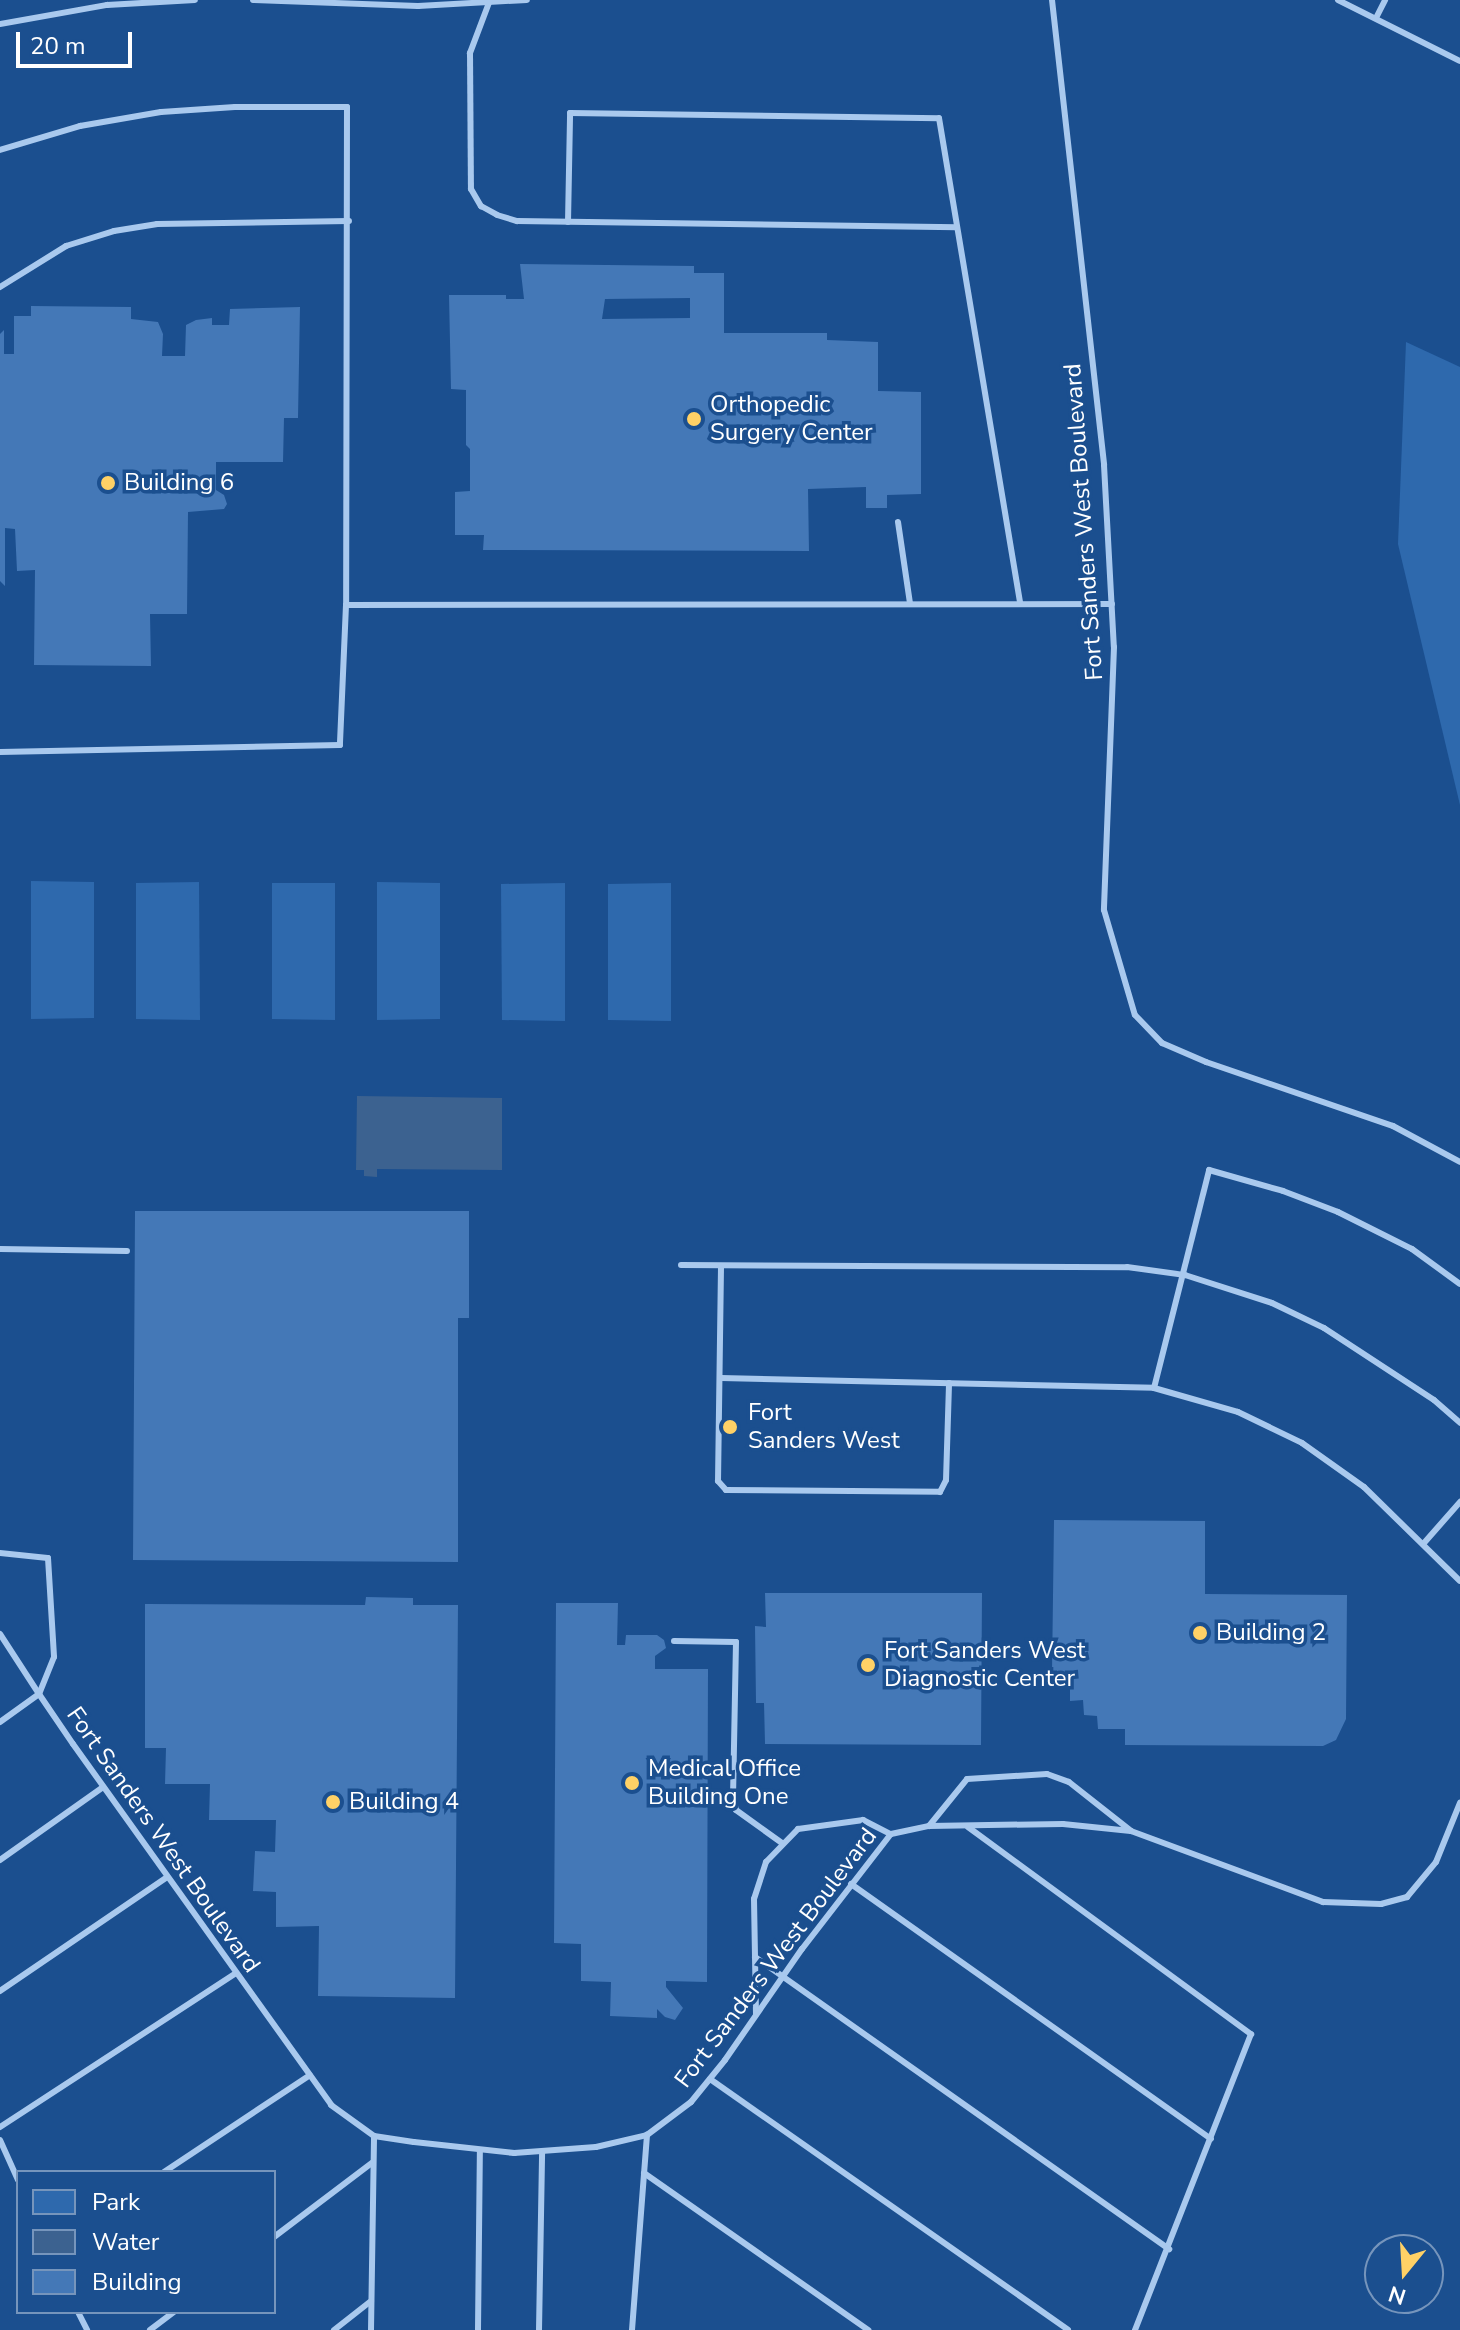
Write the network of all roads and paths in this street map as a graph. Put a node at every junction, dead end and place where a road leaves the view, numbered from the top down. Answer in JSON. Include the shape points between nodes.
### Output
{"nodes":[{"id":1,"x":195,"y":0,"type":"edge"},
{"id":2,"x":253,"y":0,"type":"edge"},
{"id":3,"x":527,"y":0,"type":"edge"},
{"id":4,"x":1052,"y":0,"type":"edge"},
{"id":5,"x":1338,"y":0,"type":"edge"},
{"id":6,"x":1385,"y":0,"type":"edge"},
{"id":7,"x":146,"y":1,"type":"edge"},
{"id":8,"x":490,"y":1,"type":"edge"},
{"id":9,"x":1376,"y":18,"type":"junction"},
{"id":10,"x":0,"y":24,"type":"edge"},
{"id":11,"x":1460,"y":61,"type":"edge"},
{"id":12,"x":0,"y":150,"type":"edge"},
{"id":13,"x":349,"y":221,"type":"junction"},
{"id":14,"x":568,"y":222,"type":"junction"},
{"id":15,"x":957,"y":227,"type":"junction"},
{"id":16,"x":0,"y":287,"type":"edge"},
{"id":17,"x":898,"y":522,"type":"dead end"},
{"id":18,"x":910,"y":603,"type":"junction"},
{"id":19,"x":1020,"y":603,"type":"junction"},
{"id":20,"x":1112,"y":604,"type":"junction"},
{"id":21,"x":346,"y":605,"type":"junction"},
{"id":22,"x":0,"y":752,"type":"edge"},
{"id":23,"x":1460,"y":1162,"type":"edge"},
{"id":24,"x":0,"y":1249,"type":"edge"},
{"id":25,"x":127,"y":1251,"type":"dead end"},
{"id":26,"x":681,"y":1265,"type":"dead end"},
{"id":27,"x":721,"y":1267,"type":"junction"},
{"id":28,"x":1185,"y":1275,"type":"junction"},
{"id":29,"x":1460,"y":1284,"type":"edge"},
{"id":30,"x":721,"y":1378,"type":"junction"},
{"id":31,"x":949,"y":1383,"type":"junction"},
{"id":32,"x":1154,"y":1388,"type":"junction"},
{"id":33,"x":1460,"y":1423,"type":"edge"},
{"id":34,"x":1460,"y":1502,"type":"edge"},
{"id":35,"x":1424,"y":1543,"type":"junction"},
{"id":36,"x":0,"y":1553,"type":"edge"},
{"id":37,"x":1460,"y":1581,"type":"edge"},
{"id":38,"x":0,"y":1634,"type":"edge"},
{"id":39,"x":674,"y":1641,"type":"dead end"},
{"id":40,"x":39,"y":1694,"type":"junction"},
{"id":41,"x":0,"y":1722,"type":"edge"},
{"id":42,"x":103,"y":1787,"type":"junction"},
{"id":43,"x":1460,"y":1803,"type":"edge"},
{"id":44,"x":929,"y":1826,"type":"junction"},
{"id":45,"x":968,"y":1827,"type":"junction"},
{"id":46,"x":1131,"y":1831,"type":"junction"},
{"id":47,"x":891,"y":1834,"type":"junction"},
{"id":48,"x":782,"y":1843,"type":"junction"},
{"id":49,"x":0,"y":1860,"type":"edge"},
{"id":50,"x":167,"y":1877,"type":"junction"},
{"id":51,"x":851,"y":1884,"type":"junction"},
{"id":52,"x":755,"y":1957,"type":"junction"},
{"id":53,"x":235,"y":1974,"type":"junction"},
{"id":54,"x":783,"y":1977,"type":"junction"},
{"id":55,"x":0,"y":1991,"type":"edge"},
{"id":56,"x":756,"y":2016,"type":"junction"},
{"id":57,"x":310,"y":2075,"type":"junction"},
{"id":58,"x":710,"y":2079,"type":"junction"},
{"id":59,"x":0,"y":2127,"type":"edge"},
{"id":60,"x":647,"y":2135,"type":"junction"},
{"id":61,"x":374,"y":2136,"type":"junction"},
{"id":62,"x":1211,"y":2139,"type":"junction"},
{"id":63,"x":0,"y":2140,"type":"edge"},
{"id":64,"x":480,"y":2150,"type":"junction"},
{"id":65,"x":542,"y":2152,"type":"junction"},
{"id":66,"x":374,"y":2161,"type":"junction"},
{"id":67,"x":167,"y":2170,"type":"edge"},
{"id":68,"x":644,"y":2173,"type":"junction"},
{"id":69,"x":16,"y":2176,"type":"edge"},
{"id":70,"x":276,"y":2235,"type":"edge"},
{"id":71,"x":1169,"y":2249,"type":"junction"},
{"id":72,"x":371,"y":2301,"type":"junction"},
{"id":73,"x":171,"y":2314,"type":"edge"},
{"id":74,"x":150,"y":2330,"type":"edge"},
{"id":75,"x":334,"y":2330,"type":"edge"},
{"id":76,"x":371,"y":2330,"type":"edge"},
{"id":77,"x":478,"y":2330,"type":"edge"},
{"id":78,"x":539,"y":2330,"type":"edge"},
{"id":79,"x":632,"y":2330,"type":"edge"},
{"id":80,"x":868,"y":2330,"type":"edge"},
{"id":81,"x":1068,"y":2330,"type":"edge"},
{"id":82,"x":1135,"y":2330,"type":"edge"}],
"edges":[{"from":1,"to":7,"type":"lane"},
{"from":2,"to":8,"type":"lane","via":[[418,6]]},
{"from":3,"to":8,"type":"lane"},
{"from":4,"to":20,"type":"lane","name":"Fort Sanders West Boulevard","via":[[1104,465]]},
{"from":5,"to":9,"type":"lane"},
{"from":6,"to":9,"type":"lane"},
{"from":7,"to":10,"type":"lane"},
{"from":8,"to":14,"type":"lane","via":[[470,53],[471,189],[481,206],[497,215],[517,221]]},
{"from":9,"to":11,"type":"lane"},
{"from":12,"to":13,"type":"lane","via":[[80,126],[161,112],[347,107]]},
{"from":13,"to":16,"type":"lane","via":[[157,224],[114,231],[66,246]]},
{"from":13,"to":21,"type":"lane"},
{"from":14,"to":15,"type":"lane"},
{"from":14,"to":15,"type":"lane","via":[[570,113],[939,118]]},
{"from":15,"to":19,"type":"lane"},
{"from":17,"to":18,"type":"lane"},
{"from":18,"to":19,"type":"lane"},
{"from":18,"to":21,"type":"lane"},
{"from":19,"to":20,"type":"lane"},
{"from":20,"to":23,"type":"lane","name":"Fort Sanders West Boulevard","via":[[1104,910],[1135,1015],[1162,1043],[1393,1126]]},
{"from":21,"to":22,"type":"lane","via":[[340,745]]},
{"from":24,"to":25,"type":"lane"},
{"from":26,"to":27,"type":"lane"},
{"from":27,"to":28,"type":"lane","via":[[1127,1267]]},
{"from":27,"to":30,"type":"lane"},
{"from":28,"to":29,"type":"lane","via":[[1209,1170],[1338,1212],[1412,1249]]},
{"from":28,"to":32,"type":"lane"},
{"from":28,"to":33,"type":"lane","via":[[1272,1303],[1324,1328]]},
{"from":30,"to":31,"type":"lane"},
{"from":30,"to":31,"type":"lane","via":[[718,1481],[731,1492],[940,1492],[946,1480]]},
{"from":31,"to":32,"type":"lane"},
{"from":32,"to":35,"type":"lane","via":[[1238,1412],[1302,1443],[1364,1487]]},
{"from":34,"to":35,"type":"lane"},
{"from":35,"to":37,"type":"lane"},
{"from":36,"to":40,"type":"lane","name":"Fort Sanders West Boulevard","via":[[48,1558],[54,1657]]},
{"from":38,"to":40,"type":"lane"},
{"from":39,"to":48,"type":"lane","via":[[736,1642],[736,1810]]},
{"from":40,"to":41,"type":"lane"},
{"from":40,"to":42,"type":"lane","name":"Fort Sanders West Boulevard"},
{"from":42,"to":49,"type":"lane"},
{"from":42,"to":50,"type":"lane","name":"Fort Sanders West Boulevard"},
{"from":43,"to":46,"type":"lane","name":"Fort Sanders West Boulevard","via":[[1436,1862],[1407,1897],[1381,1904],[1323,1902]]},
{"from":44,"to":45,"type":"lane","name":"Fort Sanders West Boulevard"},
{"from":44,"to":46,"type":"lane","via":[[967,1779],[1047,1774],[1069,1782]]},
{"from":44,"to":47,"type":"lane","name":"Fort Sanders West Boulevard"},
{"from":45,"to":46,"type":"lane","name":"Fort Sanders West Boulevard","via":[[1063,1824]]},
{"from":45,"to":62,"type":"lane","via":[[1251,2034]]},
{"from":47,"to":48,"type":"lane","via":[[863,1820],[798,1829]]},
{"from":47,"to":51,"type":"lane","name":"Fort Sanders West Boulevard"},
{"from":48,"to":52,"type":"lane","via":[[766,1862],[754,1899]]},
{"from":50,"to":53,"type":"lane","name":"Fort Sanders West Boulevard"},
{"from":50,"to":55,"type":"lane"},
{"from":51,"to":54,"type":"lane","name":"Fort Sanders West Boulevard"},
{"from":51,"to":62,"type":"lane"},
{"from":52,"to":54,"type":"lane"},
{"from":52,"to":56,"type":"lane"},
{"from":53,"to":57,"type":"lane","name":"Fort Sanders West Boulevard"},
{"from":53,"to":59,"type":"lane"},
{"from":54,"to":56,"type":"lane","name":"Fort Sanders West Boulevard"},
{"from":54,"to":71,"type":"lane"},
{"from":56,"to":58,"type":"lane","name":"Fort Sanders West Boulevard"},
{"from":57,"to":61,"type":"lane","name":"Fort Sanders West Boulevard","via":[[331,2105]]},
{"from":57,"to":67,"type":"lane"},
{"from":58,"to":60,"type":"lane","name":"Fort Sanders West Boulevard","via":[[691,2102]]},
{"from":58,"to":81,"type":"lane"},
{"from":60,"to":65,"type":"lane","name":"Fort Sanders West Boulevard"},
{"from":60,"to":68,"type":"lane"},
{"from":61,"to":64,"type":"lane","name":"Fort Sanders West Boulevard"},
{"from":61,"to":66,"type":"lane"},
{"from":62,"to":71,"type":"lane"},
{"from":63,"to":69,"type":"lane"},
{"from":64,"to":65,"type":"lane","name":"Fort Sanders West Boulevard"},
{"from":64,"to":77,"type":"lane"},
{"from":65,"to":78,"type":"lane"},
{"from":66,"to":70,"type":"lane"},
{"from":66,"to":72,"type":"lane"},
{"from":68,"to":79,"type":"lane"},
{"from":68,"to":80,"type":"lane"},
{"from":71,"to":82,"type":"lane"},
{"from":72,"to":75,"type":"lane"},
{"from":72,"to":76,"type":"lane"},
{"from":73,"to":74,"type":"lane"}]}
